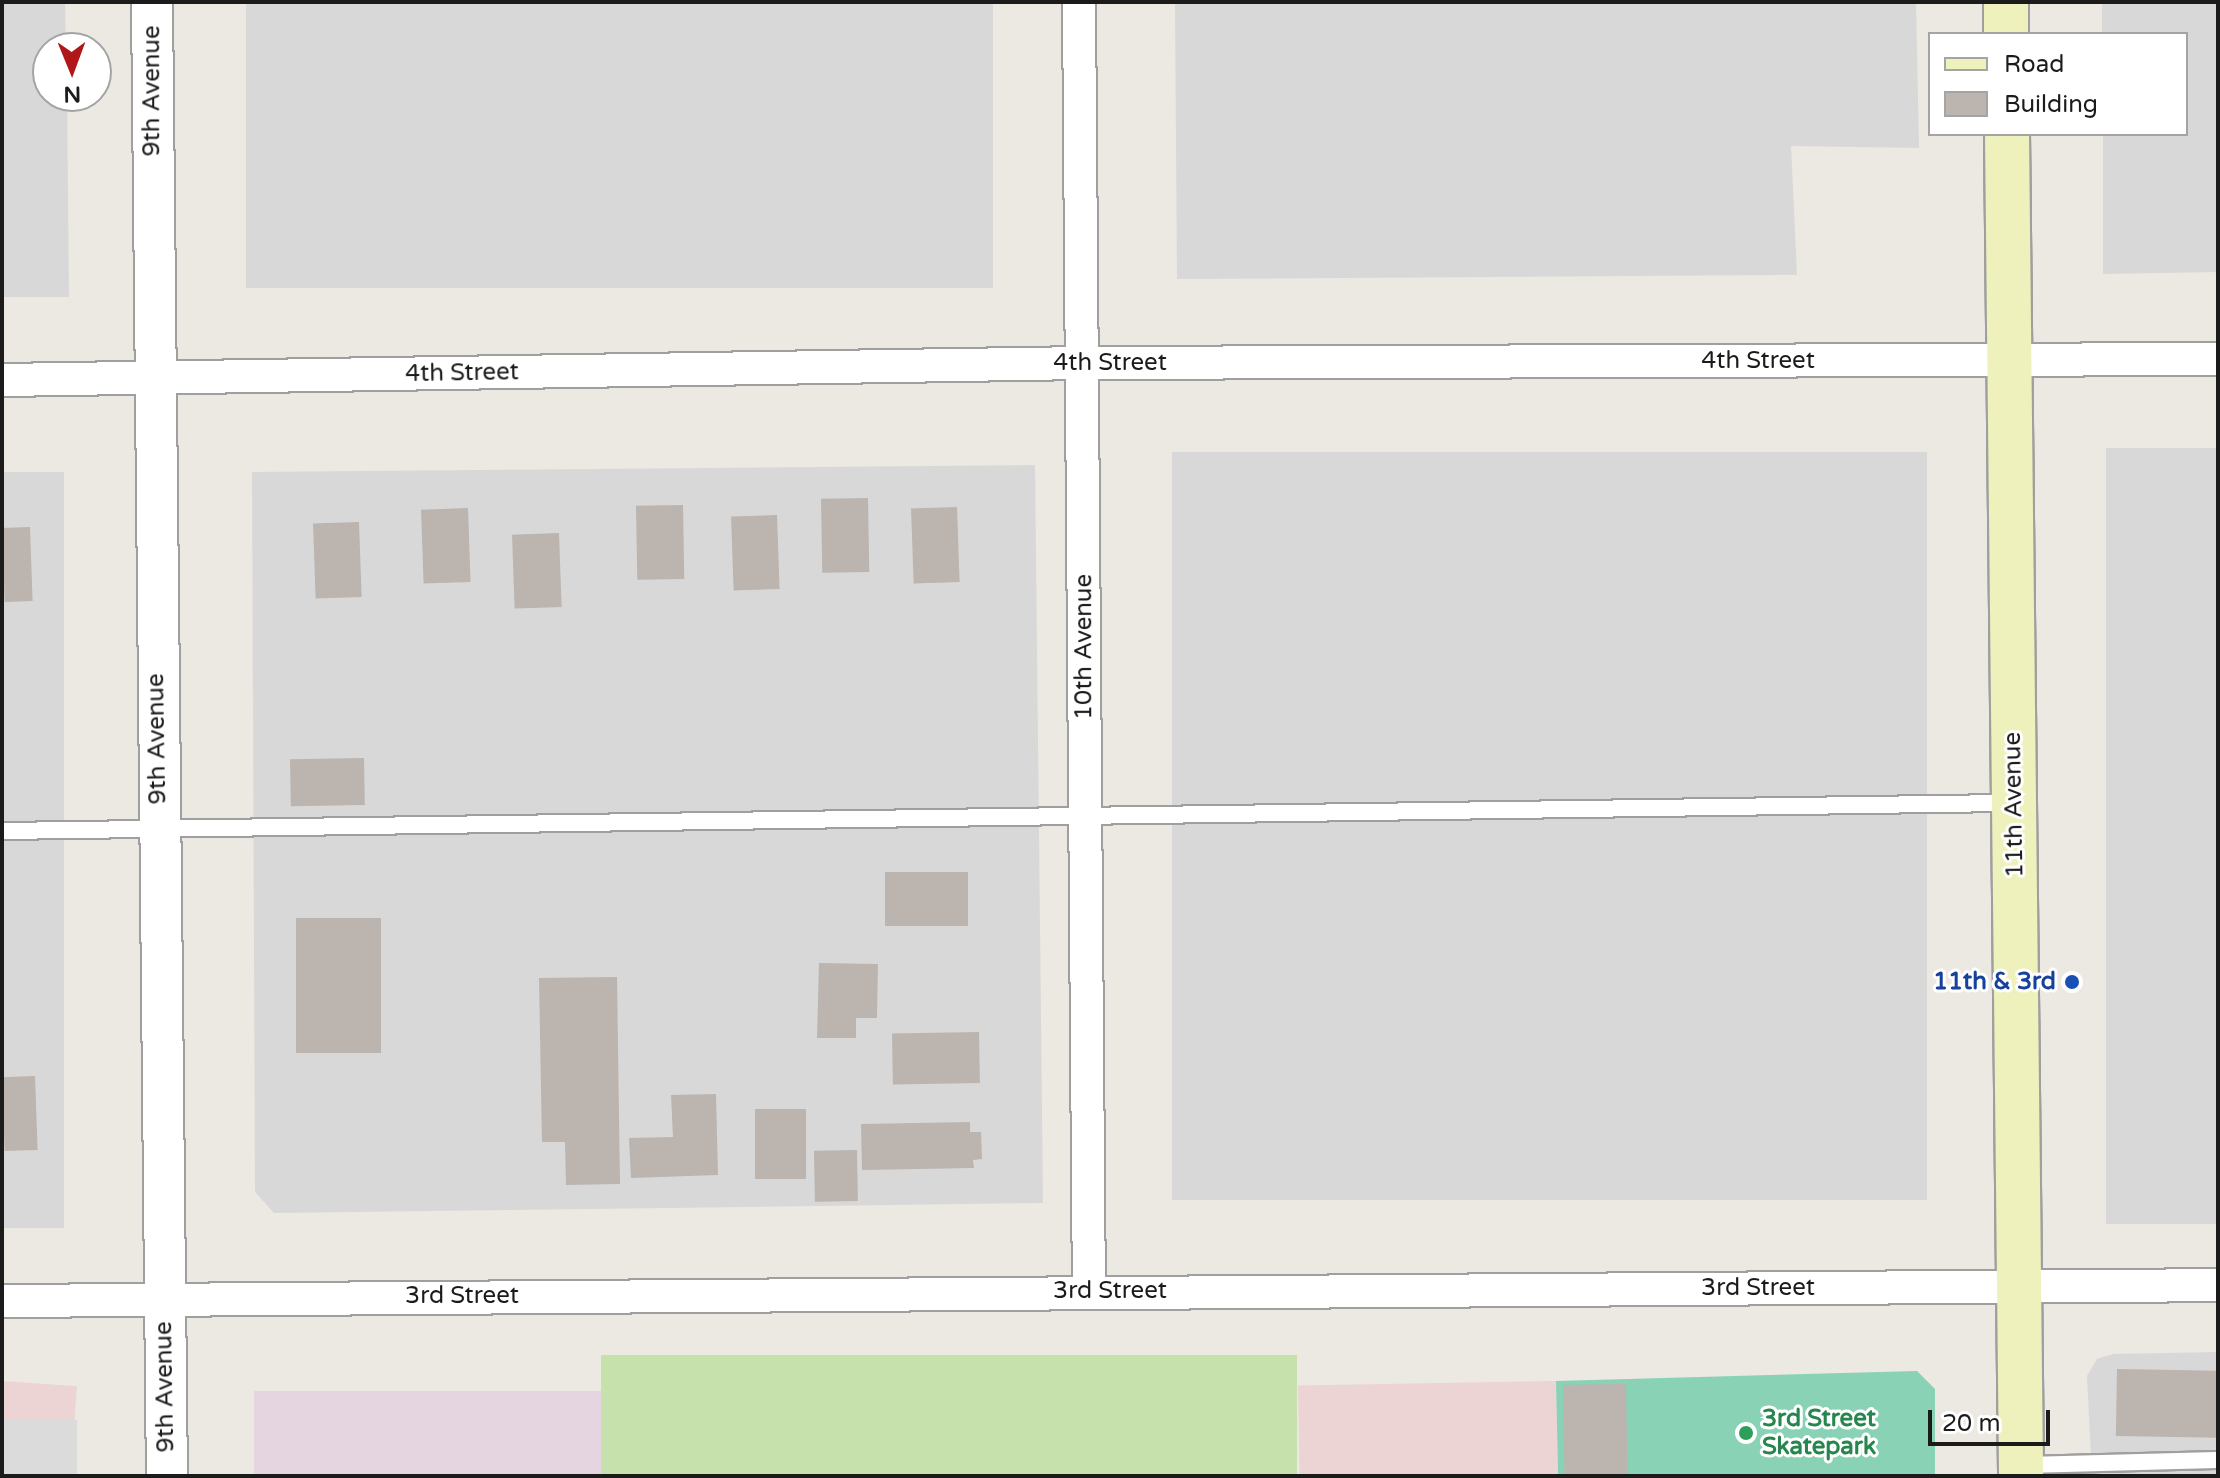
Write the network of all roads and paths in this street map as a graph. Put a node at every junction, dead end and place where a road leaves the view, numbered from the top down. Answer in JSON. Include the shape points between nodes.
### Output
{"nodes":[{"id":1,"x":152,"y":2,"type":"edge"},
{"id":2,"x":1079,"y":2,"type":"edge"},
{"id":3,"x":2006,"y":2,"type":"edge"},
{"id":4,"x":2006,"y":32,"type":"edge"},
{"id":5,"x":2007,"y":136,"type":"edge"},
{"id":6,"x":2218,"y":359,"type":"edge"},
{"id":7,"x":2010,"y":361,"type":"junction"},
{"id":8,"x":1082,"y":363,"type":"junction"},
{"id":9,"x":153,"y":378,"type":"junction"},
{"id":10,"x":2,"y":380,"type":"edge"},
{"id":11,"x":2014,"y":803,"type":"junction"},
{"id":12,"x":1086,"y":819,"type":"junction"},
{"id":13,"x":158,"y":829,"type":"junction"},
{"id":14,"x":2,"y":831,"type":"edge"},
{"id":15,"x":2218,"y":1285,"type":"edge"},
{"id":16,"x":2020,"y":1287,"type":"junction"},
{"id":17,"x":1089,"y":1291,"type":"junction"},
{"id":18,"x":163,"y":1299,"type":"junction"},
{"id":19,"x":2,"y":1301,"type":"edge"},
{"id":20,"x":2218,"y":1460,"type":"edge"},
{"id":21,"x":2021,"y":1470,"type":"edge"},
{"id":22,"x":167,"y":1476,"type":"edge"}],
"edges":[{"from":1,"to":9,"type":"street","name":"9th Avenue"},
{"from":2,"to":8,"type":"street","name":"10th Avenue"},
{"from":3,"to":4,"type":"main road"},
{"from":5,"to":7,"type":"main road","name":"11th Avenue"},
{"from":6,"to":7,"type":"street","name":"4th Street"},
{"from":7,"to":8,"type":"street","name":"4th Street"},
{"from":7,"to":11,"type":"main road","name":"11th Avenue"},
{"from":8,"to":9,"type":"street","name":"4th Street"},
{"from":8,"to":12,"type":"street","name":"10th Avenue"},
{"from":9,"to":10,"type":"street","name":"4th Street"},
{"from":9,"to":13,"type":"street","name":"9th Avenue"},
{"from":11,"to":12,"type":"lane"},
{"from":11,"to":16,"type":"main road","name":"11th Avenue"},
{"from":12,"to":13,"type":"lane"},
{"from":12,"to":17,"type":"street","name":"10th Avenue"},
{"from":13,"to":14,"type":"lane"},
{"from":13,"to":18,"type":"street","name":"9th Avenue"},
{"from":15,"to":16,"type":"street","name":"3rd Street"},
{"from":16,"to":17,"type":"street","name":"3rd Street"},
{"from":16,"to":21,"type":"main road","name":"11th Avenue"},
{"from":17,"to":18,"type":"street","name":"3rd Street"},
{"from":18,"to":19,"type":"street","name":"3rd Street"},
{"from":18,"to":22,"type":"street","name":"9th Avenue"},
{"from":20,"to":21,"type":"lane"}]}
